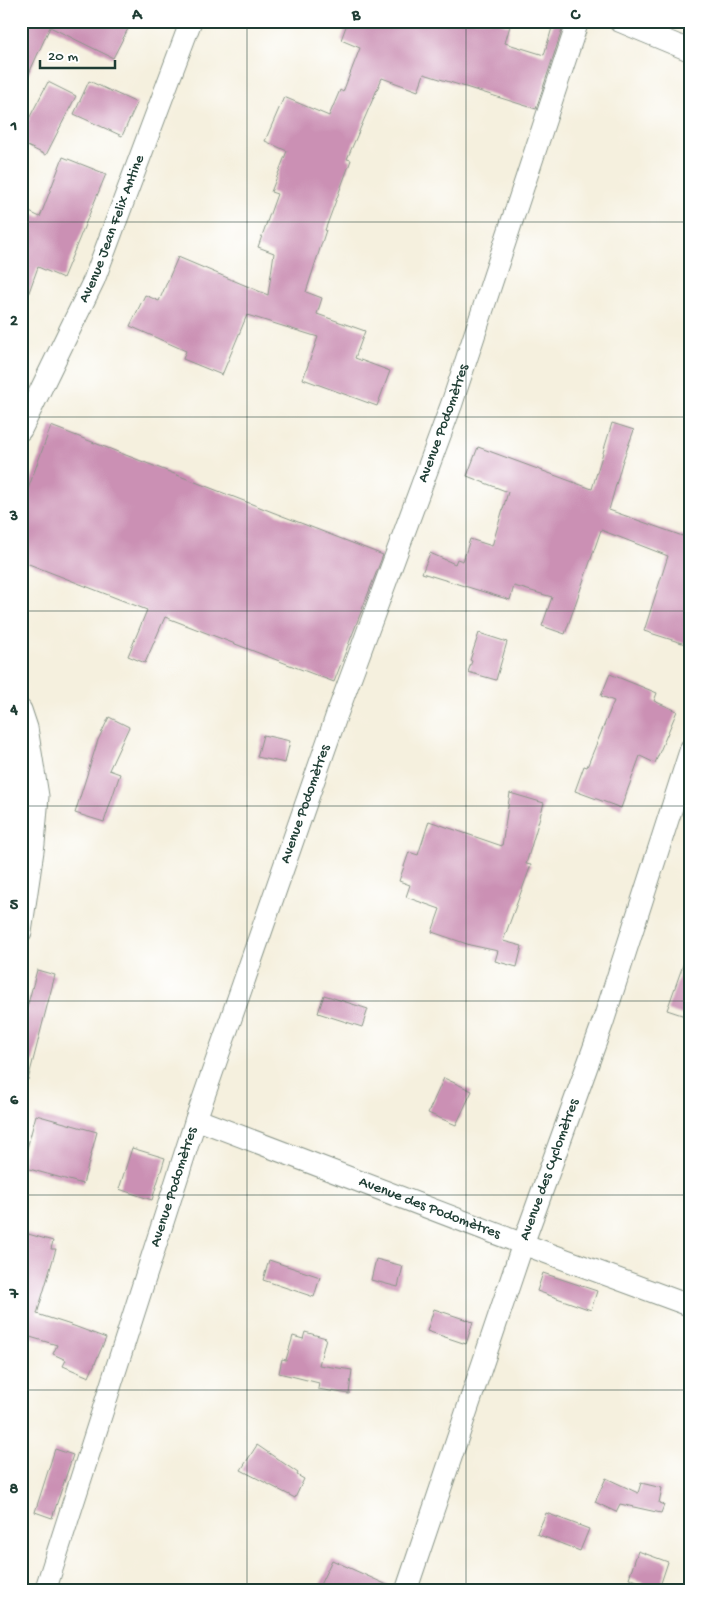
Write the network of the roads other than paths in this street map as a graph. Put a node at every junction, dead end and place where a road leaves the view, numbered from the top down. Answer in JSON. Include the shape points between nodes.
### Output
{"nodes":[{"id":1,"x":191,"y":21,"type":"edge"},
{"id":2,"x":578,"y":21,"type":"edge"},
{"id":3,"x":619,"y":21,"type":"edge"},
{"id":4,"x":691,"y":51,"type":"edge"},
{"id":5,"x":21,"y":430,"type":"edge"},
{"id":6,"x":21,"y":710,"type":"edge"},
{"id":7,"x":691,"y":748,"type":"edge"},
{"id":8,"x":21,"y":932,"type":"edge"},
{"id":9,"x":196,"y":1119,"type":"junction"},
{"id":10,"x":523,"y":1244,"type":"junction"},
{"id":11,"x":691,"y":1306,"type":"edge"},
{"id":12,"x":45,"y":1591,"type":"edge"},
{"id":13,"x":406,"y":1591,"type":"edge"}],
"edges":[{"from":1,"to":5,"type":"street","name":"Avenue Jean Felix Antine","via":[[94,280]]},
{"from":2,"to":9,"type":"street","name":"Avenue Podomètres","via":[[452,403],[336,717]]},
{"from":3,"to":4,"type":"street"},
{"from":6,"to":8,"type":"street","via":[[38,796]]},
{"from":7,"to":10,"type":"street","name":"Avenue des Cyclomètres","via":[[603,1022]]},
{"from":9,"to":10,"type":"street","name":"Avenue des Podomètres"},
{"from":9,"to":12,"type":"street","name":"Avenue Podomètres"},
{"from":10,"to":11,"type":"street","name":"Avenue des Podomètres"},
{"from":10,"to":13,"type":"street","name":"Avenue des Cyclomètres"}]}
